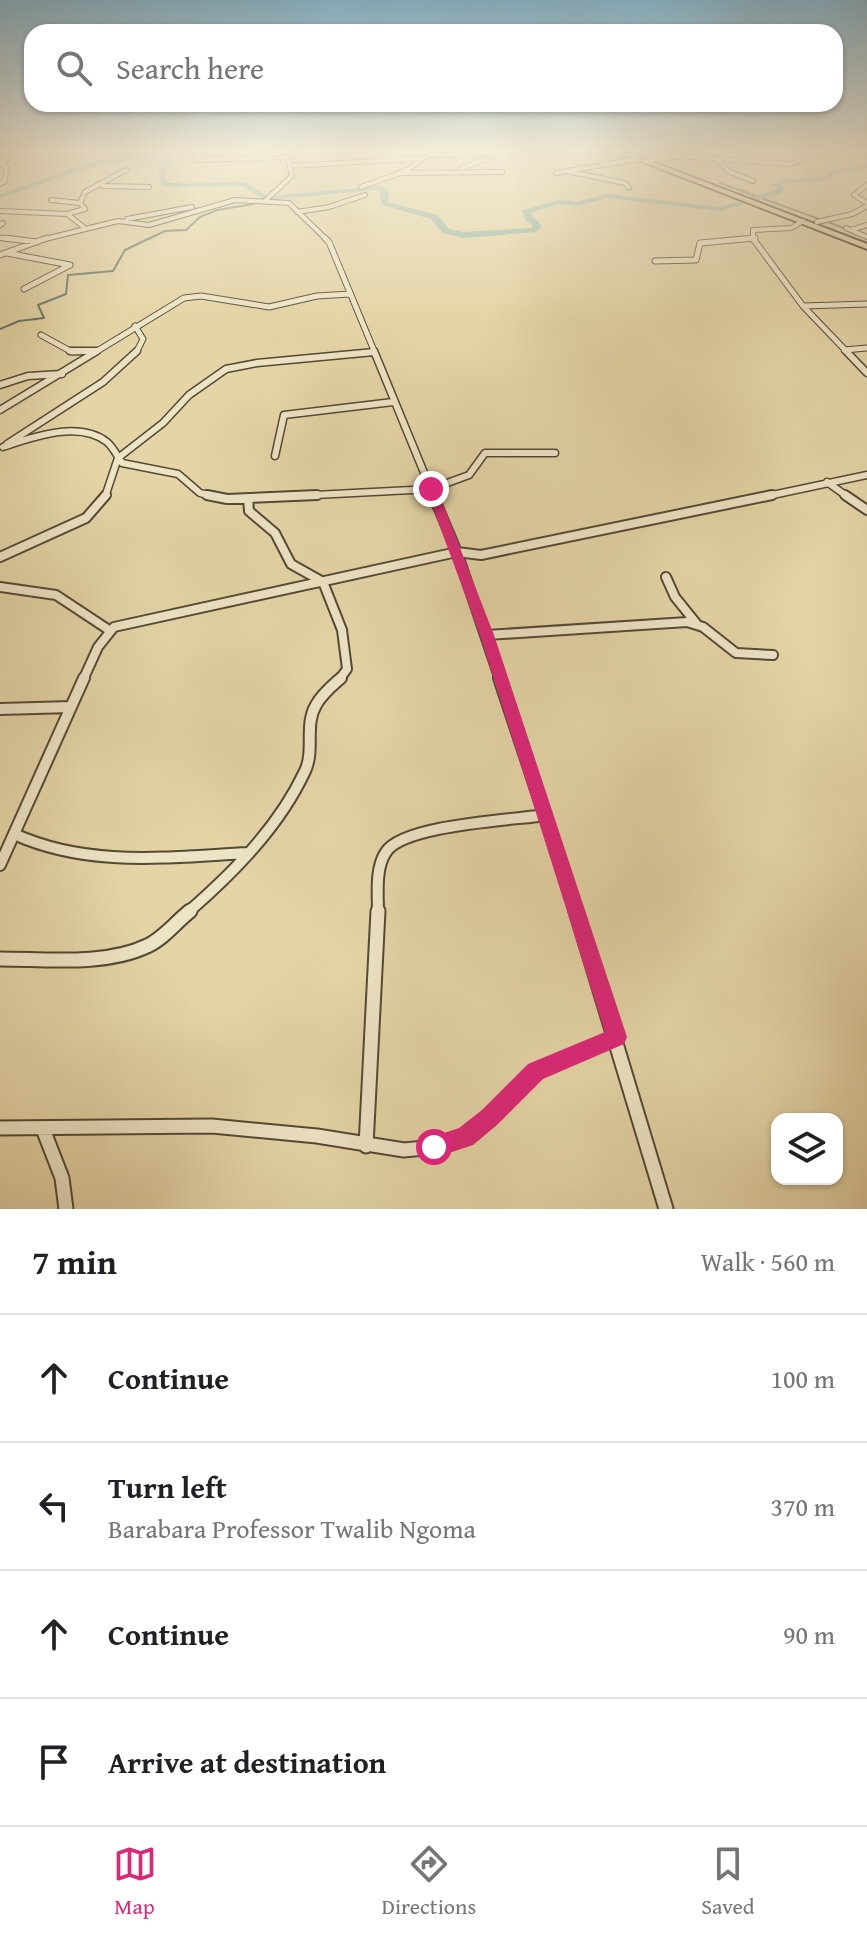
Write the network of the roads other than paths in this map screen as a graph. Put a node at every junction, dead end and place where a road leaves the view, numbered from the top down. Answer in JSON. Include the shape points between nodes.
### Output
{"nodes":[{"id":1,"x":84,"y":207,"type":"edge"},
{"id":2,"x":195,"y":207,"type":"edge"},
{"id":3,"x":204,"y":207,"type":"edge"},
{"id":4,"x":293,"y":207,"type":"edge"},
{"id":5,"x":326,"y":207,"type":"edge"},
{"id":6,"x":765,"y":207,"type":"edge"},
{"id":7,"x":780,"y":207,"type":"edge"},
{"id":8,"x":864,"y":207,"type":"edge"},
{"id":9,"x":0,"y":211,"type":"edge"},
{"id":10,"x":297,"y":212,"type":"junction"},
{"id":11,"x":67,"y":214,"type":"junction"},
{"id":12,"x":118,"y":221,"type":"junction"},
{"id":13,"x":803,"y":221,"type":"junction"},
{"id":14,"x":817,"y":222,"type":"junction"},
{"id":15,"x":867,"y":225,"type":"edge"},
{"id":16,"x":85,"y":228,"type":"junction"},
{"id":17,"x":0,"y":238,"type":"edge"},
{"id":18,"x":754,"y":240,"type":"junction"},
{"id":19,"x":38,"y":242,"type":"junction"},
{"id":20,"x":867,"y":242,"type":"edge"},
{"id":21,"x":3,"y":254,"type":"edge"},
{"id":22,"x":655,"y":261,"type":"dead end"},
{"id":23,"x":24,"y":289,"type":"dead end"},
{"id":24,"x":350,"y":294,"type":"junction"},
{"id":25,"x":867,"y":304,"type":"edge"},
{"id":26,"x":803,"y":306,"type":"junction"},
{"id":27,"x":135,"y":326,"type":"junction"},
{"id":28,"x":41,"y":335,"type":"dead end"},
{"id":29,"x":867,"y":348,"type":"edge"},
{"id":30,"x":844,"y":350,"type":"junction"},
{"id":31,"x":97,"y":351,"type":"junction"},
{"id":32,"x":374,"y":352,"type":"junction"},
{"id":33,"x":867,"y":373,"type":"edge"},
{"id":34,"x":62,"y":374,"type":"junction"},
{"id":35,"x":0,"y":386,"type":"edge"},
{"id":36,"x":393,"y":402,"type":"junction"},
{"id":37,"x":0,"y":410,"type":"edge"},
{"id":38,"x":2,"y":449,"type":"edge"},
{"id":39,"x":555,"y":453,"type":"dead end"},
{"id":40,"x":275,"y":456,"type":"dead end"},
{"id":41,"x":118,"y":458,"type":"junction"},
{"id":42,"x":867,"y":475,"type":"edge"},
{"id":43,"x":827,"y":482,"type":"junction"},
{"id":44,"x":431,"y":489,"type":"junction"},
{"id":45,"x":248,"y":498,"type":"junction"},
{"id":46,"x":867,"y":510,"type":"edge"},
{"id":47,"x":457,"y":552,"type":"junction"},
{"id":48,"x":0,"y":557,"type":"edge"},
{"id":49,"x":666,"y":577,"type":"dead end"},
{"id":50,"x":323,"y":582,"type":"junction"},
{"id":51,"x":0,"y":587,"type":"edge"},
{"id":52,"x":697,"y":624,"type":"junction"},
{"id":53,"x":109,"y":630,"type":"junction"},
{"id":54,"x":487,"y":635,"type":"junction"},
{"id":55,"x":773,"y":655,"type":"dead end"},
{"id":56,"x":71,"y":707,"type":"junction"},
{"id":57,"x":0,"y":709,"type":"edge"},
{"id":58,"x":546,"y":815,"type":"junction"},
{"id":59,"x":14,"y":834,"type":"junction"},
{"id":60,"x":248,"y":853,"type":"junction"},
{"id":61,"x":0,"y":865,"type":"edge"},
{"id":62,"x":0,"y":959,"type":"edge"},
{"id":63,"x":617,"y":1037,"type":"junction"},
{"id":64,"x":0,"y":1128,"type":"edge"},
{"id":65,"x":43,"y":1129,"type":"junction"},
{"id":66,"x":366,"y":1146,"type":"junction"},
{"id":67,"x":66,"y":1209,"type":"edge"},
{"id":68,"x":666,"y":1209,"type":"edge"}],
"edges":[{"from":1,"to":11,"type":"street"},
{"from":2,"to":12,"type":"street"},
{"from":3,"to":12,"type":"street","via":[[149,225]]},
{"from":4,"to":10,"type":"street"},
{"from":5,"to":10,"type":"street"},
{"from":6,"to":13,"type":"highway"},
{"from":7,"to":14,"type":"highway"},
{"from":8,"to":14,"type":"street"},
{"from":9,"to":11,"type":"street"},
{"from":10,"to":24,"type":"street","via":[[329,242]]},
{"from":11,"to":16,"type":"street"},
{"from":12,"to":16,"type":"street"},
{"from":13,"to":18,"type":"street","via":[[791,228],[753,230]]},
{"from":13,"to":20,"type":"highway"},
{"from":14,"to":20,"type":"highway"},
{"from":15,"to":20,"type":"street","via":[[848,229]]},
{"from":16,"to":19,"type":"street"},
{"from":17,"to":19,"type":"street"},
{"from":18,"to":22,"type":"street","via":[[703,242],[696,260]]},
{"from":18,"to":26,"type":"street"},
{"from":19,"to":21,"type":"street"},
{"from":21,"to":23,"type":"street","via":[[70,265]]},
{"from":24,"to":27,"type":"street","via":[[269,307],[194,296]]},
{"from":24,"to":32,"type":"street"},
{"from":25,"to":26,"type":"street"},
{"from":26,"to":30,"type":"street"},
{"from":27,"to":31,"type":"street"},
{"from":27,"to":38,"type":"street","via":[[143,339],[130,360]]},
{"from":28,"to":31,"type":"street","via":[[72,352]]},
{"from":29,"to":30,"type":"street"},
{"from":30,"to":33,"type":"street"},
{"from":31,"to":34,"type":"street"},
{"from":32,"to":36,"type":"street"},
{"from":32,"to":41,"type":"street","via":[[226,369]]},
{"from":34,"to":35,"type":"street","via":[[28,376]]},
{"from":34,"to":37,"type":"street"},
{"from":36,"to":40,"type":"street","via":[[284,415]]},
{"from":36,"to":44,"type":"street"},
{"from":38,"to":41,"type":"street","via":[[52,435],[88,434],[110,444]]},
{"from":39,"to":44,"type":"street","via":[[485,453],[469,475]]},
{"from":41,"to":45,"type":"street","via":[[132,467],[178,474],[210,497]]},
{"from":41,"to":48,"type":"street","via":[[104,499],[86,518]]},
{"from":42,"to":43,"type":"street"},
{"from":43,"to":46,"type":"street"},
{"from":43,"to":47,"type":"street","via":[[481,555]]},
{"from":44,"to":45,"type":"street"},
{"from":44,"to":47,"type":"street"},
{"from":45,"to":50,"type":"street","via":[[249,511],[275,533],[291,564]]},
{"from":47,"to":50,"type":"street"},
{"from":47,"to":54,"type":"street"},
{"from":49,"to":52,"type":"street"},
{"from":50,"to":53,"type":"street"},
{"from":50,"to":60,"type":"street","via":[[342,630],[347,669],[314,708],[313,749],[304,772]]},
{"from":51,"to":53,"type":"street","via":[[56,595]]},
{"from":52,"to":54,"type":"street"},
{"from":52,"to":55,"type":"street","via":[[736,653]]},
{"from":53,"to":56,"type":"street"},
{"from":54,"to":58,"type":"street"},
{"from":56,"to":57,"type":"street"},
{"from":56,"to":59,"type":"street"},
{"from":58,"to":63,"type":"street"},
{"from":58,"to":66,"type":"street","via":[[413,833],[387,849],[380,863]]},
{"from":59,"to":60,"type":"street","via":[[39,848],[78,856]]},
{"from":59,"to":61,"type":"street"},
{"from":60,"to":62,"type":"street","via":[[214,890],[146,947],[101,957]]},
{"from":63,"to":66,"type":"street","via":[[535,1072],[465,1137],[404,1150]]},
{"from":63,"to":68,"type":"street"},
{"from":64,"to":65,"type":"street"},
{"from":65,"to":66,"type":"street","via":[[212,1126]]},
{"from":65,"to":67,"type":"street","via":[[62,1178]]}]}
